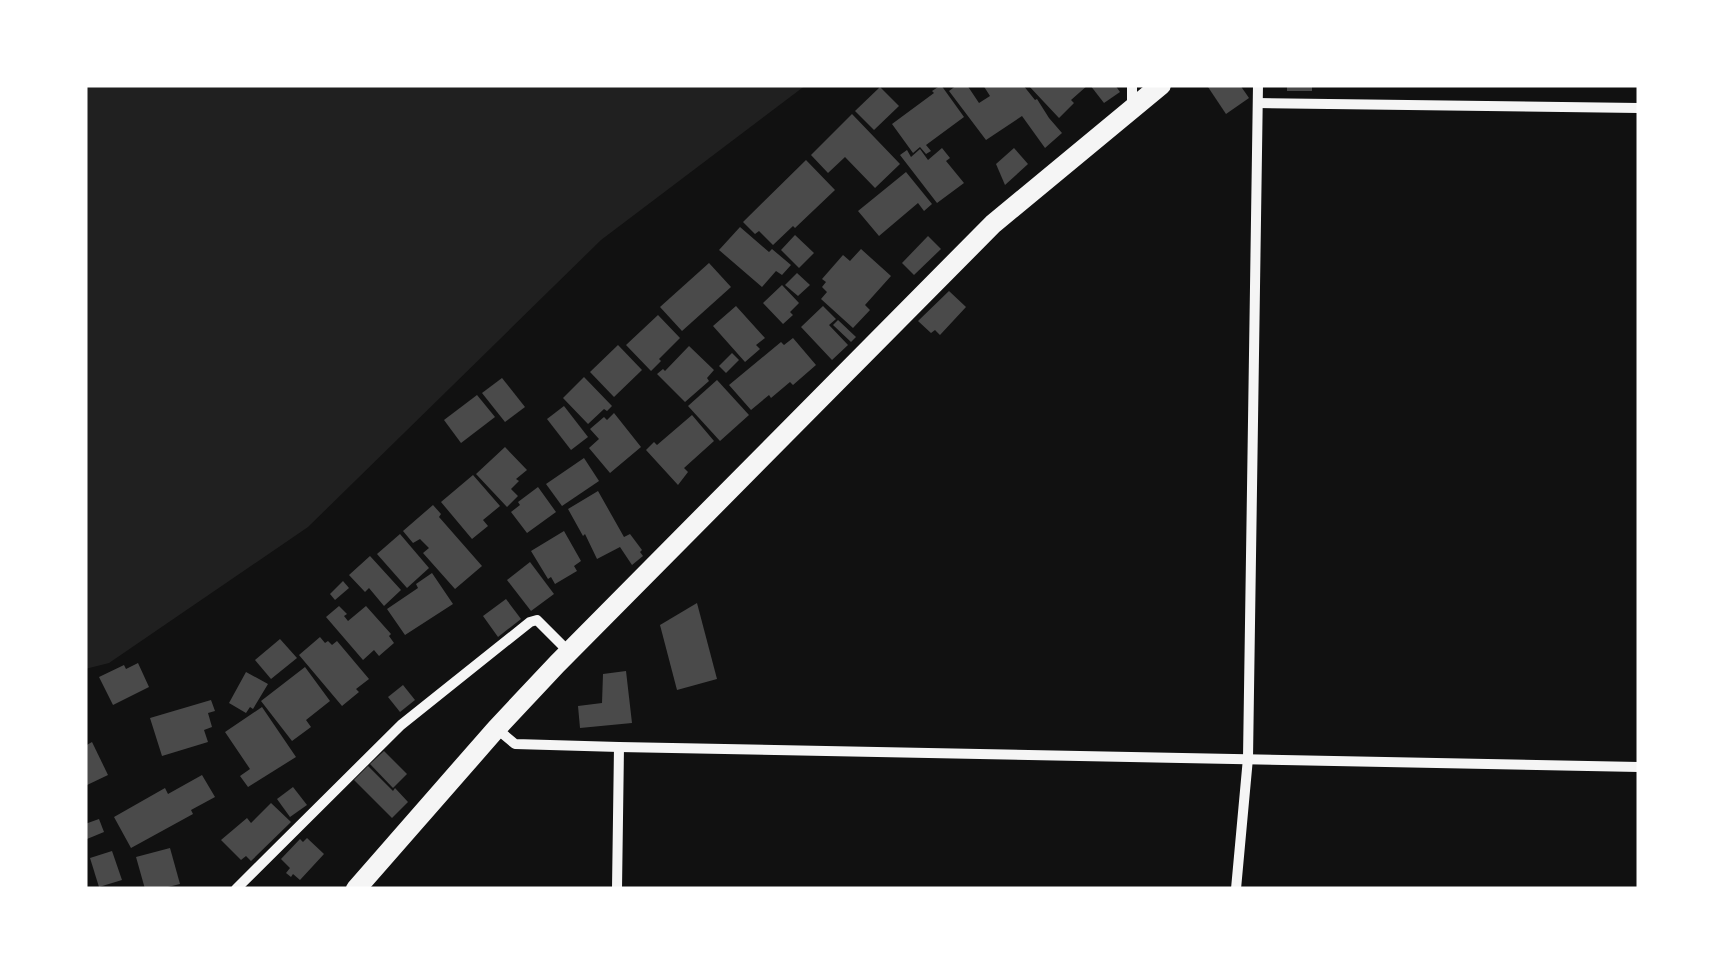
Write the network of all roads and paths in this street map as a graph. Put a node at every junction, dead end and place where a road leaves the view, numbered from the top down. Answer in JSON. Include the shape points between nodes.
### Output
{"nodes":[{"id":1,"x":1132,"y":85,"type":"edge"},
{"id":2,"x":1161,"y":85,"type":"edge"},
{"id":3,"x":1258,"y":85,"type":"edge"},
{"id":4,"x":1258,"y":102,"type":"junction"},
{"id":5,"x":1639,"y":108,"type":"edge"},
{"id":6,"x":1132,"y":109,"type":"junction"},
{"id":7,"x":569,"y":652,"type":"junction"},
{"id":8,"x":496,"y":729,"type":"junction"},
{"id":9,"x":619,"y":747,"type":"junction"},
{"id":10,"x":1248,"y":758,"type":"junction"},
{"id":11,"x":1639,"y":767,"type":"edge"},
{"id":12,"x":236,"y":889,"type":"edge"},
{"id":13,"x":356,"y":889,"type":"edge"},
{"id":14,"x":617,"y":889,"type":"edge"},
{"id":15,"x":1236,"y":889,"type":"edge"}],
"edges":[{"from":1,"to":6,"type":"street"},
{"from":2,"to":6,"type":"highway"},
{"from":3,"to":4,"type":"street"},
{"from":4,"to":5,"type":"street"},
{"from":4,"to":10,"type":"street"},
{"from":6,"to":7,"type":"highway","via":[[992,224]]},
{"from":7,"to":8,"type":"highway"},
{"from":7,"to":12,"type":"street","via":[[537,620],[530,622],[401,725]]},
{"from":8,"to":9,"type":"street","via":[[515,744]]},
{"from":8,"to":13,"type":"highway"},
{"from":9,"to":10,"type":"street"},
{"from":9,"to":14,"type":"street"},
{"from":10,"to":11,"type":"street"},
{"from":10,"to":15,"type":"street"}]}
